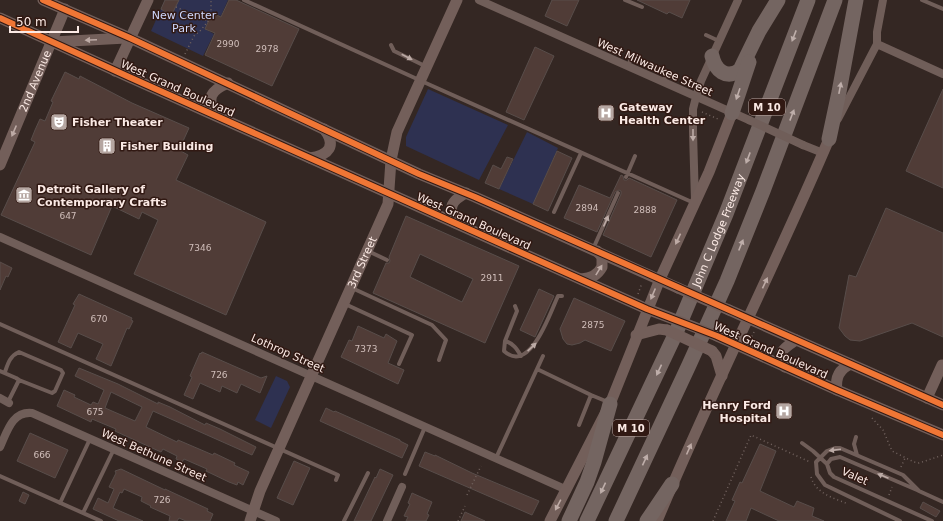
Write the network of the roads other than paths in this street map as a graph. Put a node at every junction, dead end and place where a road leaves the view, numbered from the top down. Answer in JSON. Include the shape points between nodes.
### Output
{"nodes":[{"id":1,"x":43,"y":0,"type":"edge"},
{"id":2,"x":148,"y":0,"type":"edge"},
{"id":3,"x":244,"y":0,"type":"edge"},
{"id":4,"x":457,"y":0,"type":"edge"},
{"id":5,"x":479,"y":0,"type":"edge"},
{"id":6,"x":625,"y":0,"type":"edge"},
{"id":7,"x":738,"y":0,"type":"edge"},
{"id":8,"x":778,"y":0,"type":"edge"},
{"id":9,"x":808,"y":0,"type":"edge"},
{"id":10,"x":835,"y":0,"type":"edge"},
{"id":11,"x":856,"y":0,"type":"edge"},
{"id":12,"x":883,"y":0,"type":"edge"},
{"id":13,"x":922,"y":0,"type":"edge"},
{"id":14,"x":642,"y":7,"type":"dead end"},
{"id":15,"x":65,"y":9,"type":"junction"},
{"id":16,"x":943,"y":9,"type":"edge"},
{"id":17,"x":0,"y":18,"type":"edge"},
{"id":18,"x":759,"y":31,"type":"junction"},
{"id":19,"x":706,"y":35,"type":"dead end"},
{"id":20,"x":130,"y":38,"type":"junction"},
{"id":21,"x":718,"y":41,"type":"junction"},
{"id":22,"x":50,"y":42,"type":"junction"},
{"id":23,"x":877,"y":44,"type":"junction"},
{"id":24,"x":391,"y":45,"type":"dead end"},
{"id":25,"x":632,"y":56,"type":"dead end"},
{"id":26,"x":712,"y":56,"type":"junction"},
{"id":27,"x":427,"y":66,"type":"junction"},
{"id":28,"x":628,"y":66,"type":"junction"},
{"id":29,"x":115,"y":70,"type":"junction"},
{"id":30,"x":667,"y":72,"type":"dead end"},
{"id":31,"x":943,"y":74,"type":"edge"},
{"id":32,"x":420,"y":81,"type":"junction"},
{"id":33,"x":663,"y":82,"type":"junction"},
{"id":34,"x":228,"y":84,"type":"junction"},
{"id":35,"x":696,"y":97,"type":"junction"},
{"id":36,"x":215,"y":115,"type":"junction"},
{"id":37,"x":726,"y":116,"type":"junction"},
{"id":38,"x":324,"y":129,"type":"junction"},
{"id":39,"x":828,"y":139,"type":"junction"},
{"id":40,"x":581,"y":153,"type":"junction"},
{"id":41,"x":823,"y":153,"type":"junction"},
{"id":42,"x":635,"y":156,"type":"dead end"},
{"id":43,"x":310,"y":158,"type":"junction"},
{"id":44,"x":391,"y":160,"type":"junction"},
{"id":45,"x":0,"y":165,"type":"edge"},
{"id":46,"x":626,"y":175,"type":"junction"},
{"id":47,"x":466,"y":193,"type":"junction"},
{"id":48,"x":618,"y":193,"type":"dead end"},
{"id":49,"x":390,"y":194,"type":"junction"},
{"id":50,"x":695,"y":204,"type":"junction"},
{"id":51,"x":554,"y":212,"type":"dead end"},
{"id":52,"x":455,"y":223,"type":"junction"},
{"id":53,"x":0,"y":237,"type":"edge"},
{"id":54,"x":595,"y":250,"type":"junction"},
{"id":55,"x":368,"y":252,"type":"junction"},
{"id":56,"x":387,"y":260,"type":"dead end"},
{"id":57,"x":660,"y":279,"type":"junction"},
{"id":58,"x":582,"y":280,"type":"junction"},
{"id":59,"x":351,"y":288,"type":"junction"},
{"id":60,"x":562,"y":296,"type":"dead end"},
{"id":61,"x":344,"y":304,"type":"junction"},
{"id":62,"x":400,"y":305,"type":"dead end"},
{"id":63,"x":514,"y":306,"type":"dead end"},
{"id":64,"x":647,"y":309,"type":"junction"},
{"id":65,"x":397,"y":310,"type":"junction"},
{"id":66,"x":748,"y":318,"type":"junction"},
{"id":67,"x":0,"y":324,"type":"edge"},
{"id":68,"x":636,"y":335,"type":"junction"},
{"id":69,"x":796,"y":340,"type":"junction"},
{"id":70,"x":505,"y":341,"type":"junction"},
{"id":71,"x":736,"y":345,"type":"junction"},
{"id":72,"x":521,"y":356,"type":"junction"},
{"id":73,"x":543,"y":356,"type":"dead end"},
{"id":74,"x":439,"y":360,"type":"dead end"},
{"id":75,"x":399,"y":364,"type":"dead end"},
{"id":76,"x":851,"y":364,"type":"junction"},
{"id":77,"x":942,"y":365,"type":"edge"},
{"id":78,"x":785,"y":367,"type":"junction"},
{"id":79,"x":537,"y":369,"type":"junction"},
{"id":80,"x":2,"y":372,"type":"edge"},
{"id":81,"x":313,"y":376,"type":"junction"},
{"id":82,"x":722,"y":376,"type":"junction"},
{"id":83,"x":19,"y":380,"type":"junction"},
{"id":84,"x":837,"y":390,"type":"junction"},
{"id":85,"x":592,"y":396,"type":"junction"},
{"id":86,"x":927,"y":398,"type":"junction"},
{"id":87,"x":6,"y":401,"type":"edge"},
{"id":88,"x":610,"y":404,"type":"junction"},
{"id":89,"x":943,"y":405,"type":"edge"},
{"id":90,"x":579,"y":425,"type":"dead end"},
{"id":91,"x":425,"y":426,"type":"junction"},
{"id":92,"x":943,"y":435,"type":"edge"},
{"id":93,"x":856,"y":436,"type":"dead end"},
{"id":94,"x":90,"y":438,"type":"junction"},
{"id":95,"x":802,"y":443,"type":"dead end"},
{"id":96,"x":0,"y":447,"type":"edge"},
{"id":97,"x":114,"y":449,"type":"junction"},
{"id":98,"x":279,"y":449,"type":"junction"},
{"id":99,"x":857,"y":455,"type":"junction"},
{"id":100,"x":819,"y":457,"type":"junction"},
{"id":101,"x":496,"y":458,"type":"junction"},
{"id":102,"x":827,"y":464,"type":"junction"},
{"id":103,"x":368,"y":472,"type":"dead end"},
{"id":104,"x":405,"y":474,"type":"dead end"},
{"id":105,"x":0,"y":476,"type":"edge"},
{"id":106,"x":336,"y":480,"type":"dead end"},
{"id":107,"x":672,"y":484,"type":"junction"},
{"id":108,"x":402,"y":487,"type":"dead end"},
{"id":109,"x":567,"y":490,"type":"junction"},
{"id":110,"x":919,"y":491,"type":"junction"},
{"id":111,"x":943,"y":502,"type":"edge"},
{"id":112,"x":60,"y":503,"type":"junction"},
{"id":113,"x":83,"y":513,"type":"junction"},
{"id":114,"x":252,"y":516,"type":"edge"},
{"id":115,"x":101,"y":521,"type":"edge"},
{"id":116,"x":276,"y":521,"type":"edge"},
{"id":117,"x":344,"y":521,"type":"edge"},
{"id":118,"x":387,"y":521,"type":"edge"},
{"id":119,"x":550,"y":521,"type":"edge"},
{"id":120,"x":569,"y":521,"type":"edge"},
{"id":121,"x":587,"y":521,"type":"edge"},
{"id":122,"x":616,"y":521,"type":"edge"},
{"id":123,"x":647,"y":521,"type":"edge"},
{"id":124,"x":657,"y":521,"type":"edge"},
{"id":125,"x":900,"y":521,"type":"edge"},
{"id":126,"x":932,"y":521,"type":"edge"}],
"edges":[{"from":1,"to":15,"type":"main road","name":"West Grand Boulevard"},
{"from":2,"to":20,"type":"main road"},
{"from":3,"to":32,"type":"lane"},
{"from":4,"to":27,"type":"main road","name":"3rd Street"},
{"from":5,"to":28,"type":"street","name":"West Milwaukee Street"},
{"from":6,"to":14,"type":"lane"},
{"from":7,"to":21,"type":"street"},
{"from":8,"to":18,"type":"highway"},
{"from":9,"to":121,"type":"highway","name":"John C Lodge Freeway","number":"M 10","one_way":true,"via":[[726,214],[675,335]]},
{"from":122,"to":10,"type":"highway","number":"M 10","one_way":true,"via":[[727,281]]},
{"from":39,"to":11,"type":"highway","one_way":true},
{"from":12,"to":23,"type":"street"},
{"from":13,"to":16,"type":"lane"},
{"from":15,"to":20,"type":"main road","name":"West Grand Boulevard"},
{"from":15,"to":22,"type":"main road"},
{"from":17,"to":22,"type":"main road","name":"West Grand Boulevard"},
{"from":18,"to":26,"type":"highway","via":[[740,70],[735,74],[720,71]]},
{"from":18,"to":37,"type":"highway","one_way":true},
{"from":19,"to":21,"type":"lane"},
{"from":20,"to":22,"type":"main road","name":"2nd Avenue","one_way":true},
{"from":20,"to":29,"type":"main road"},
{"from":20,"to":34,"type":"main road","name":"West Grand Boulevard"},
{"from":21,"to":26,"type":"street"},
{"from":22,"to":29,"type":"main road","name":"West Grand Boulevard"},
{"from":22,"to":45,"type":"main road","name":"2nd Avenue","one_way":true},
{"from":23,"to":31,"type":"street"},
{"from":23,"to":39,"type":"street"},
{"from":24,"to":27,"type":"lane","one_way":true,"via":[[394,51]]},
{"from":25,"to":28,"type":"lane"},
{"from":26,"to":35,"type":"street","via":[[700,81]]},
{"from":27,"to":32,"type":"main road","name":"3rd Street"},
{"from":28,"to":33,"type":"street","name":"West Milwaukee Street"},
{"from":29,"to":36,"type":"main road","name":"West Grand Boulevard"},
{"from":30,"to":33,"type":"lane"},
{"from":32,"to":40,"type":"lane"},
{"from":32,"to":44,"type":"main road","name":"3rd Street","via":[[396,132]]},
{"from":33,"to":35,"type":"street","name":"West Milwaukee Street"},
{"from":34,"to":36,"type":"main road","via":[[219,87],[210,100]]},
{"from":34,"to":38,"type":"main road","name":"West Grand Boulevard"},
{"from":35,"to":37,"type":"street","name":"West Milwaukee Street"},
{"from":35,"to":50,"type":"street","one_way":true,"via":[[693,117]]},
{"from":36,"to":43,"type":"main road","name":"West Grand Boulevard"},
{"from":37,"to":41,"type":"street","name":"West Milwaukee Street","bridge":true,"via":[[749,120]]},
{"from":37,"to":50,"type":"main road","via":[[709,172]]},
{"from":38,"to":43,"type":"main road","via":[[329,135],[329,150],[319,157]]},
{"from":38,"to":44,"type":"main road","name":"West Grand Boulevard"},
{"from":39,"to":41,"type":"main road"},
{"from":40,"to":46,"type":"lane"},
{"from":40,"to":51,"type":"lane"},
{"from":66,"to":41,"type":"main road","one_way":true},
{"from":42,"to":46,"type":"lane"},
{"from":43,"to":49,"type":"main road","name":"West Grand Boulevard"},
{"from":44,"to":47,"type":"main road","name":"West Grand Boulevard"},
{"from":44,"to":49,"type":"main road","name":"3rd Street"},
{"from":46,"to":50,"type":"lane"},
{"from":47,"to":52,"type":"main road","via":[[452,203]]},
{"from":47,"to":54,"type":"main road","name":"West Grand Boulevard"},
{"from":54,"to":48,"type":"lane","one_way":true},
{"from":49,"to":52,"type":"main road","name":"West Grand Boulevard"},
{"from":49,"to":55,"type":"main road","name":"3rd Street"},
{"from":50,"to":57,"type":"main road","one_way":true},
{"from":52,"to":58,"type":"main road","name":"West Grand Boulevard"},
{"from":53,"to":81,"type":"street","name":"Lothrop Street"},
{"from":54,"to":57,"type":"main road","name":"West Grand Boulevard"},
{"from":58,"to":54,"type":"main road","one_way":true,"via":[[596,276],[602,267],[602,257]]},
{"from":55,"to":56,"type":"lane"},
{"from":55,"to":59,"type":"main road","name":"3rd Street"},
{"from":57,"to":64,"type":"main road","one_way":true},
{"from":57,"to":66,"type":"main road","name":"West Grand Boulevard","bridge":true},
{"from":58,"to":64,"type":"main road","name":"West Grand Boulevard"},
{"from":59,"to":61,"type":"main road","name":"3rd Street"},
{"from":59,"to":65,"type":"lane"},
{"from":72,"to":60,"type":"lane","one_way":true,"via":[[538,342],[558,296]]},
{"from":61,"to":75,"type":"lane","via":[[412,335]]},
{"from":61,"to":81,"type":"main road","name":"3rd Street"},
{"from":62,"to":65,"type":"lane"},
{"from":63,"to":70,"type":"lane","via":[[517,311]]},
{"from":64,"to":68,"type":"main road"},
{"from":64,"to":71,"type":"main road","name":"West Grand Boulevard","bridge":true},
{"from":65,"to":74,"type":"lane","via":[[432,325],[446,340]]},
{"from":66,"to":69,"type":"main road","name":"West Grand Boulevard"},
{"from":66,"to":71,"type":"main road"},
{"from":67,"to":98,"type":"lane"},
{"from":68,"to":82,"type":"main road","bridge":true,"via":[[659,329],[667,330],[712,351]]},
{"from":68,"to":88,"type":"main road"},
{"from":69,"to":76,"type":"main road","name":"West Grand Boulevard"},
{"from":69,"to":78,"type":"main road","via":[[782,353],[780,358]]},
{"from":70,"to":72,"type":"lane","via":[[518,350]]},
{"from":70,"to":72,"type":"lane","via":[[504,351],[510,356]]},
{"from":71,"to":78,"type":"main road","name":"West Grand Boulevard"},
{"from":71,"to":82,"type":"main road"},
{"from":73,"to":79,"type":"lane"},
{"from":76,"to":84,"type":"main road","via":[[840,372]]},
{"from":76,"to":86,"type":"main road","name":"West Grand Boulevard"},
{"from":77,"to":86,"type":"main road"},
{"from":78,"to":84,"type":"main road","name":"West Grand Boulevard"},
{"from":79,"to":85,"type":"lane"},
{"from":79,"to":101,"type":"lane"},
{"from":80,"to":83,"type":"lane"},
{"from":80,"to":83,"type":"lane","via":[[9,359],[19,352],[63,373],[52,394]]},
{"from":81,"to":91,"type":"street","name":"Lothrop Street"},
{"from":81,"to":98,"type":"main road","name":"3rd Street"},
{"from":107,"to":82,"type":"main road","one_way":true},
{"from":83,"to":87,"type":"lane"},
{"from":84,"to":92,"type":"main road","name":"West Grand Boulevard"},
{"from":85,"to":88,"type":"lane"},
{"from":85,"to":90,"type":"lane"},
{"from":86,"to":89,"type":"main road","name":"West Grand Boulevard"},
{"from":88,"to":109,"type":"main road"},
{"from":88,"to":120,"type":"highway","via":[[594,462]]},
{"from":91,"to":101,"type":"street","name":"Lothrop Street"},
{"from":91,"to":104,"type":"lane"},
{"from":93,"to":99,"type":"lane","via":[[854,444]]},
{"from":94,"to":96,"type":"street","name":"West Bethune Street","via":[[27,412],[12,421]]},
{"from":94,"to":97,"type":"street","name":"West Bethune Street"},
{"from":94,"to":112,"type":"lane"},
{"from":95,"to":100,"type":"lane"},
{"from":97,"to":113,"type":"lane"},
{"from":97,"to":114,"type":"street","name":"West Bethune Street"},
{"from":98,"to":106,"type":"lane","via":[[338,475]]},
{"from":98,"to":114,"type":"main road","name":"3rd Street"},
{"from":99,"to":100,"type":"lane","one_way":true,"via":[[835,448]]},
{"from":99,"to":110,"type":"lane","via":[[903,475]]},
{"from":100,"to":102,"type":"lane"},
{"from":100,"to":125,"type":"lane","via":[[816,462],[817,474],[825,485]]},
{"from":101,"to":109,"type":"street","name":"Lothrop Street"},
{"from":110,"to":102,"type":"lane","name":"Valet","one_way":true,"via":[[840,457],[831,459]]},
{"from":102,"to":126,"type":"lane","name":"Valet","via":[[831,475]]},
{"from":103,"to":117,"type":"lane"},
{"from":105,"to":112,"type":"lane"},
{"from":107,"to":123,"type":"highway"},
{"from":107,"to":124,"type":"main road"},
{"from":108,"to":118,"type":"street"},
{"from":109,"to":119,"type":"main road","one_way":true},
{"from":110,"to":111,"type":"lane","name":"Valet"},
{"from":112,"to":113,"type":"lane"},
{"from":113,"to":115,"type":"lane"},
{"from":114,"to":116,"type":"street","name":"West Bethune Street"}]}
